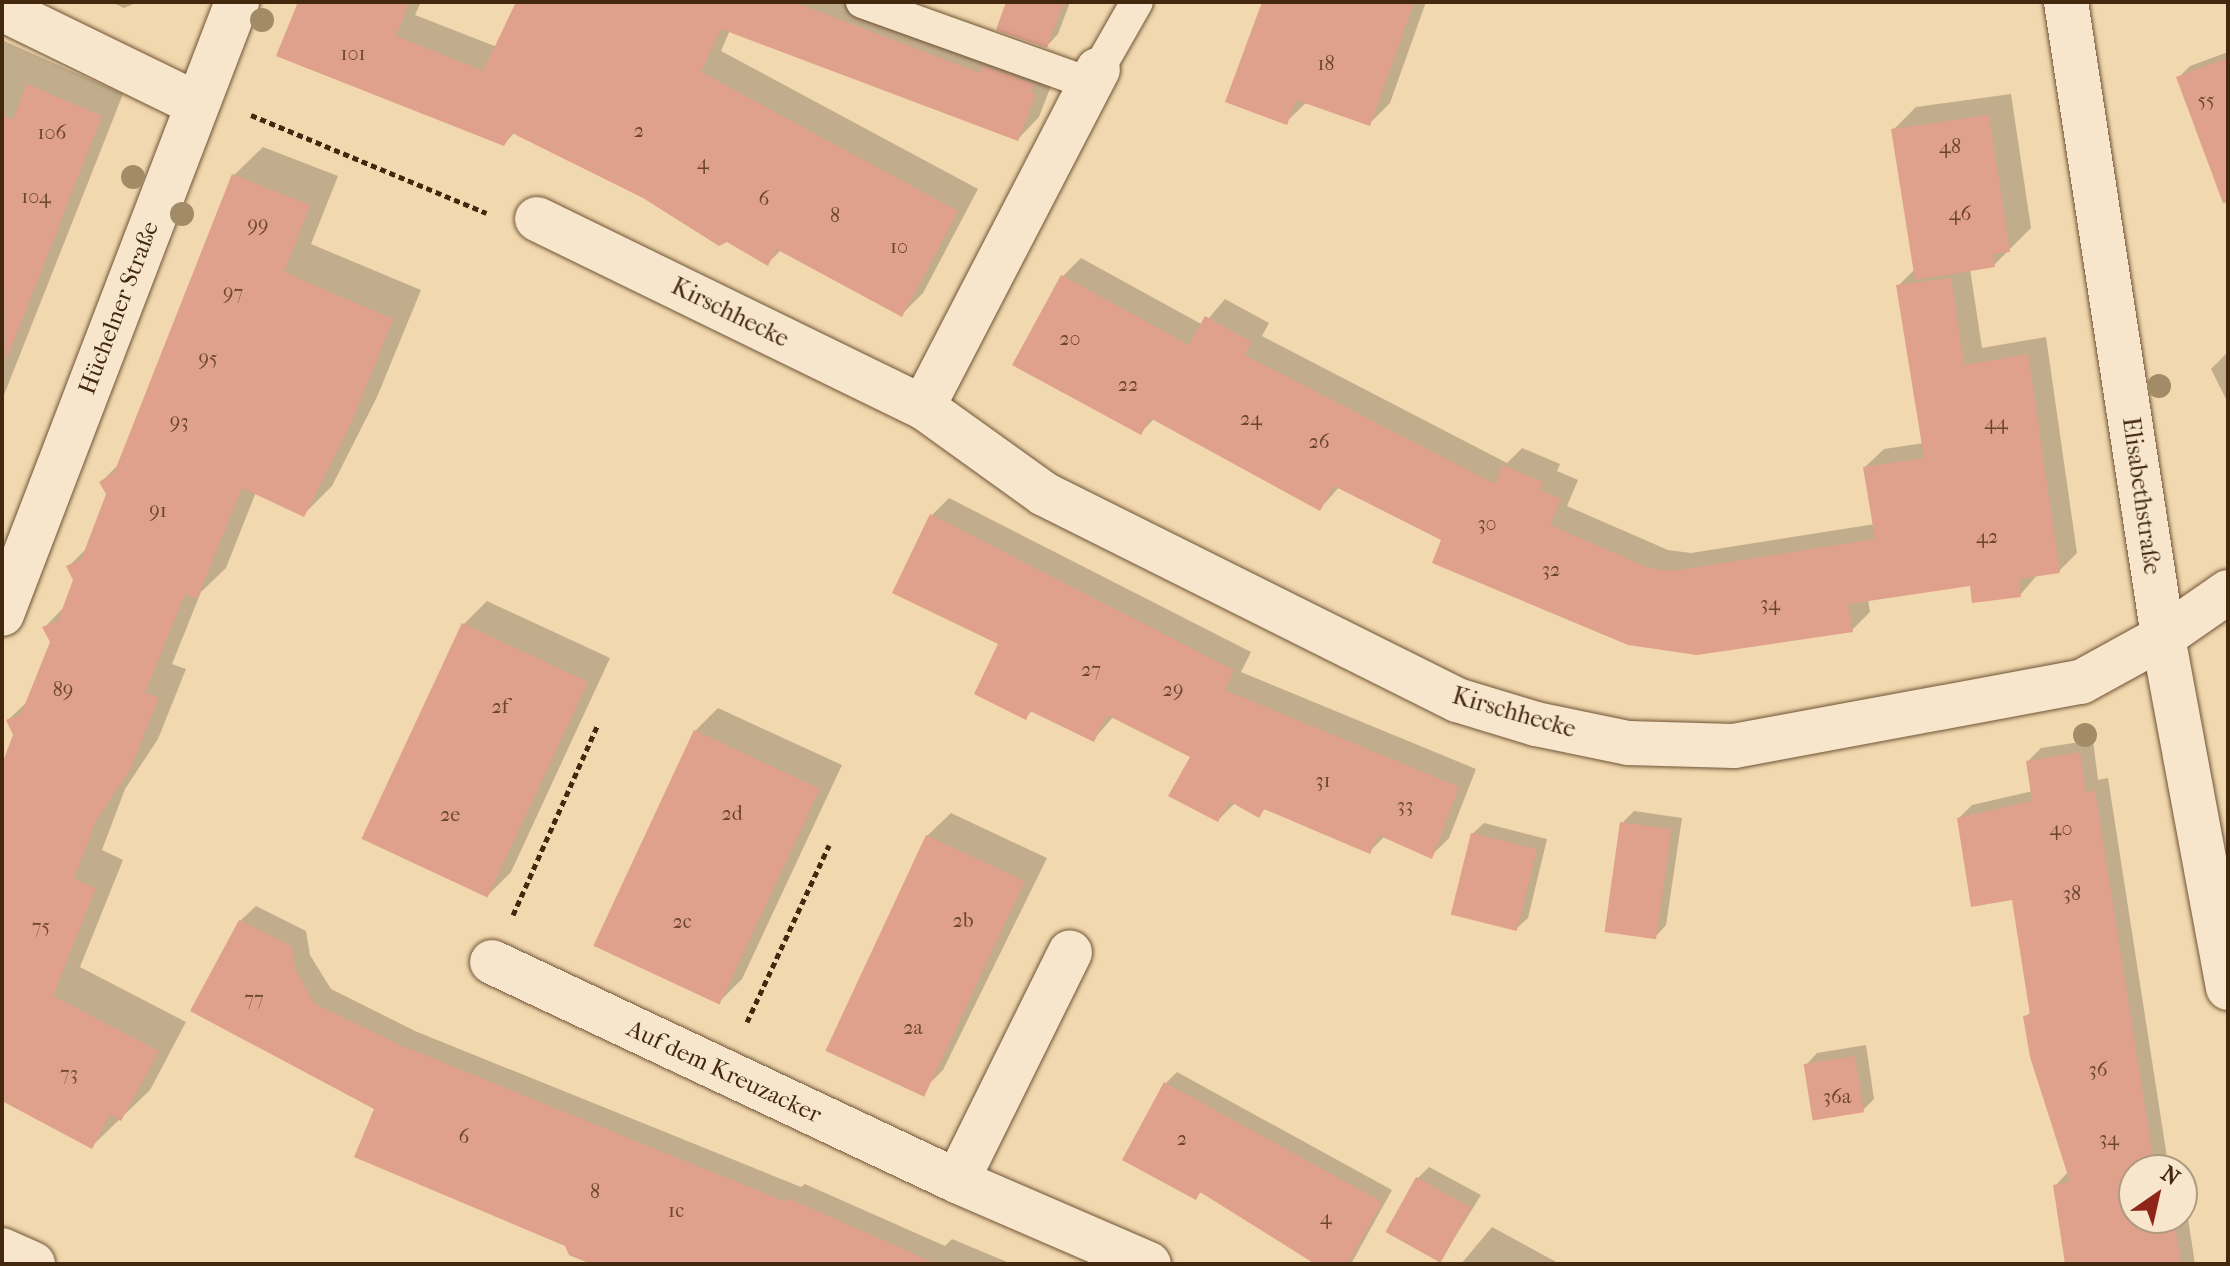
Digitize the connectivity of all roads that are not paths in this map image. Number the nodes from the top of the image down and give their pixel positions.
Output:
1 (237, 2) edge
2 (862, 2) edge
3 (1137, 2) edge
4 (2066, 2) edge
5 (2, 9) edge
6 (1094, 77) junction
7 (197, 104) junction
8 (537, 219) road end
9 (923, 407) junction
10 (2228, 592) edge
11 (2, 614) edge
12 (2163, 637) junction
13 (1070, 952) dead end
14 (492, 962) road end
15 (2228, 988) edge
16 (957, 1181) junction
17 (2, 1250) edge
18 (33, 1264) edge
19 (1149, 1264) edge

1 - 7 street, Hüchelner Straße
2 - 6 lane
3 - 6 lane
4 - 12 street, Elisabethstraße
5 - 7 street
6 - 9 street
7 - 11 street, Hüchelner Straße
8 - 9 street, Kirschhecke
9 - 12 street, Kirschhecke
10 - 12 street, Kirschhecke
12 - 15 street, Elisabethstraße
13 - 16 street
14 - 16 street, Auf dem Kreuzacker
16 - 19 street, Auf dem Kreuzacker
17 - 18 street

